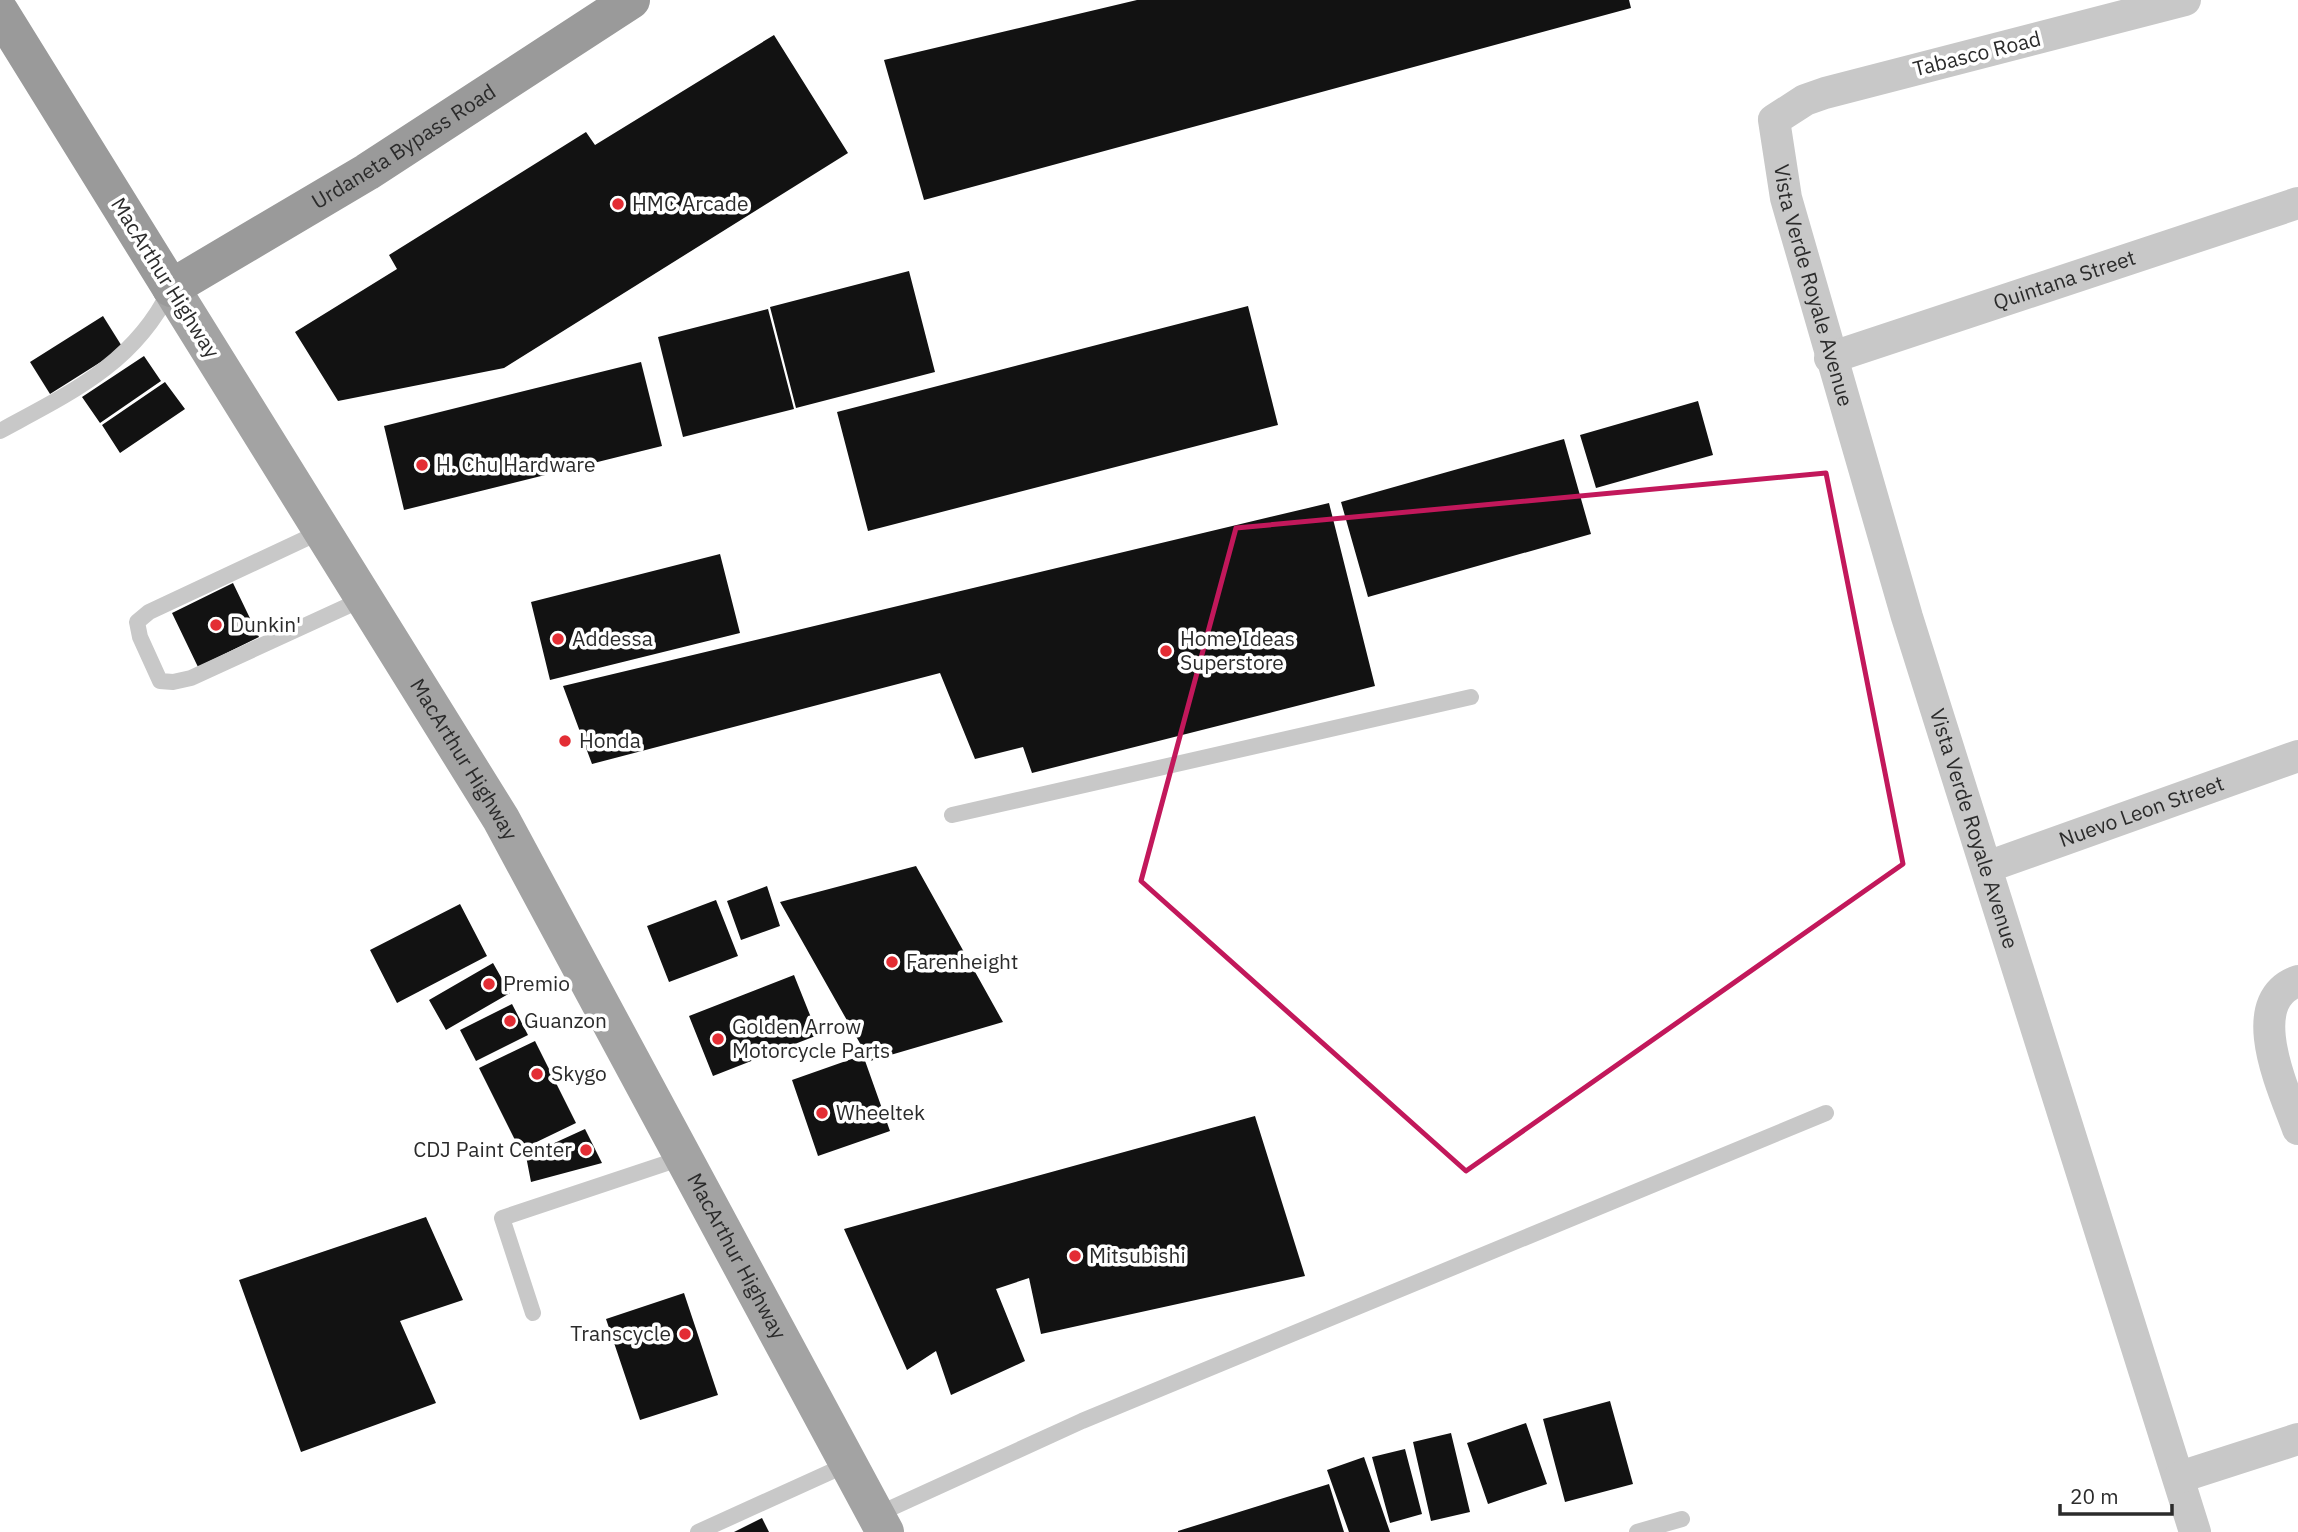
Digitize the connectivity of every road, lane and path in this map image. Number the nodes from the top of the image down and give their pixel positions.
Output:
1 (631, 0) edge
2 (2185, 0) edge
3 (0, 12) edge
4 (1774, 120) joint
5 (2298, 203) edge
6 (172, 288) junction
7 (1830, 358) junction
8 (0, 430) edge
9 (322, 531) junction
10 (364, 599) junction
11 (1471, 696) dead end
12 (2298, 756) edge
13 (952, 815) dead end
14 (1987, 867) junction
15 (2298, 981) edge
16 (1826, 1113) dead end
17 (2298, 1129) edge
18 (682, 1158) junction
19 (533, 1313) dead end
20 (2298, 1439) edge
21 (848, 1464) junction
22 (2180, 1477) junction
23 (1682, 1519) dead end
24 (881, 1524) edge
25 (698, 1532) edge
26 (1637, 1532) edge
27 (2196, 1532) edge

1 - 6 highway, Urdaneta Bypass Road
2 - 4 street, Tabasco Road
3 - 6 highway, MacArthur Highway
4 - 7 street, Vista Verde Royale Avenue
5 - 7 street, Quintana Street
6 - 8 lane
6 - 9 main road, MacArthur Highway
7 - 14 street, Vista Verde Royale Avenue
9 - 10 main road, MacArthur Highway
9 - 10 lane
10 - 18 main road, MacArthur Highway
11 - 13 lane
12 - 14 street, Nuevo Leon Street
14 - 22 street, Vista Verde Royale Avenue
15 - 17 street
16 - 24 lane
18 - 19 lane
18 - 21 main road, MacArthur Highway
20 - 22 street
21 - 24 main road, MacArthur Highway
21 - 25 lane
22 - 27 street, Vista Verde Royale Avenue
23 - 26 lane

